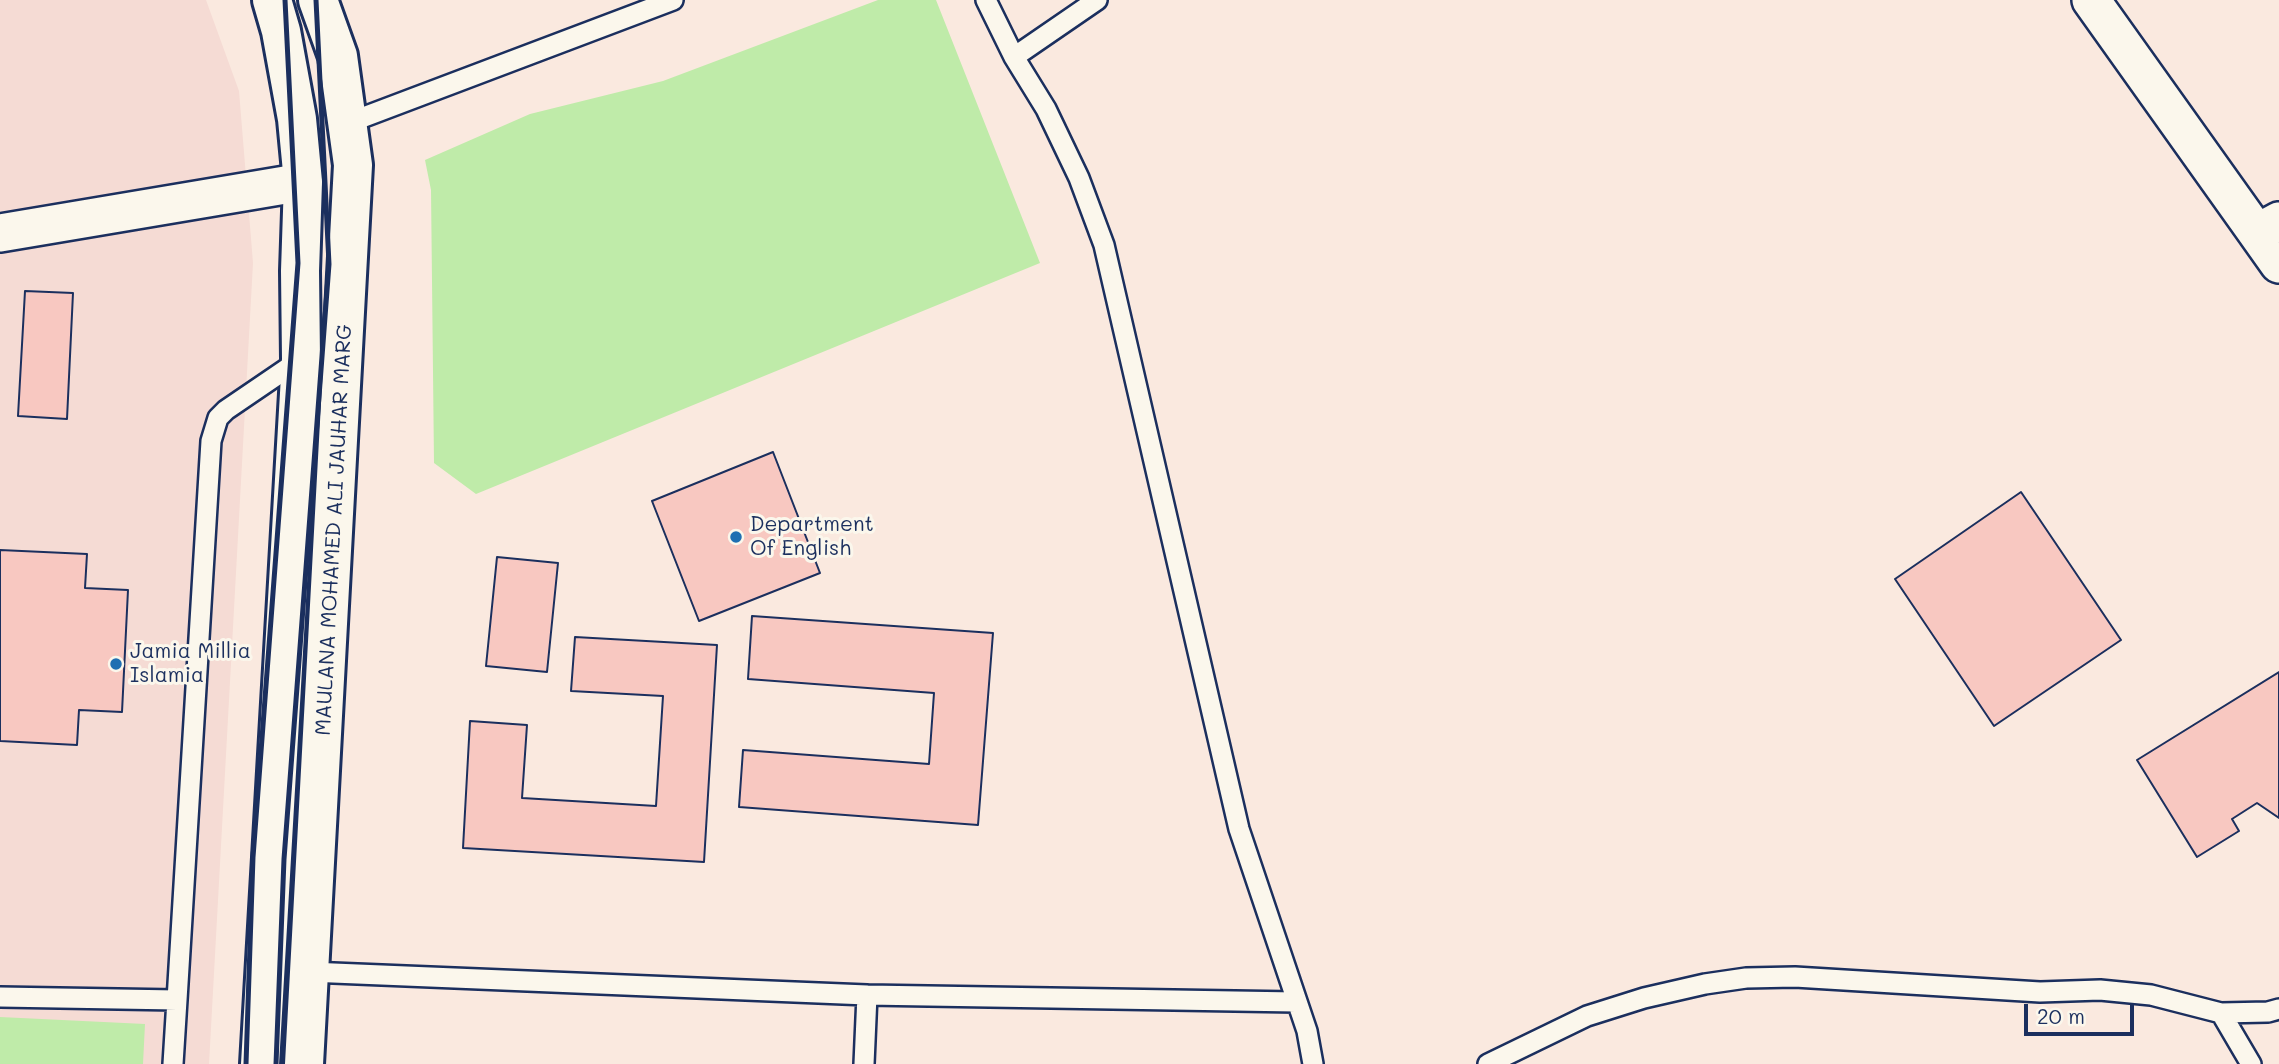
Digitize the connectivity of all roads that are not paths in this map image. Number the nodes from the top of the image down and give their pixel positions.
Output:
1 (272, 0) edge
2 (318, 0) edge
3 (673, 0) edge
4 (986, 0) edge
5 (1097, 0) edge
6 (2091, 0) edge
7 (1014, 57) junction
8 (348, 123) junction
9 (303, 182) junction
10 (2268, 227) edge
11 (0, 233) edge
12 (2279, 264) edge
13 (301, 359) junction
14 (309, 972) junction
15 (867, 995) junction
16 (0, 997) edge
17 (177, 1000) junction
18 (1296, 1002) junction
19 (2279, 1009) edge
20 (2221, 1013) junction
21 (173, 1064) edge
22 (260, 1064) edge
23 (304, 1064) edge
24 (864, 1064) edge
25 (1313, 1064) edge
26 (1488, 1064) edge
27 (2251, 1064) edge

1 - 9 main road, MAULANA MOHAMED ALI JAUHAR MARG
2 - 8 main road, MAULANA MOHAMED ALI JAUHAR MARG
3 - 8 lane
4 - 7 lane
5 - 7 lane
6 - 10 street
7 - 18 lane
8 - 14 main road, MAULANA MOHAMED ALI JAUHAR MARG
9 - 11 street
9 - 13 main road, MAULANA MOHAMED ALI JAUHAR MARG
10 - 12 street
13 - 17 lane
13 - 22 main road, MAULANA MOHAMED ALI JAUHAR MARG
14 - 15 lane
14 - 23 main road, MAULANA MOHAMED ALI JAUHAR MARG
15 - 18 lane
15 - 24 lane
16 - 17 lane
17 - 21 lane
18 - 25 lane
19 - 20 lane
20 - 26 lane
20 - 27 lane

